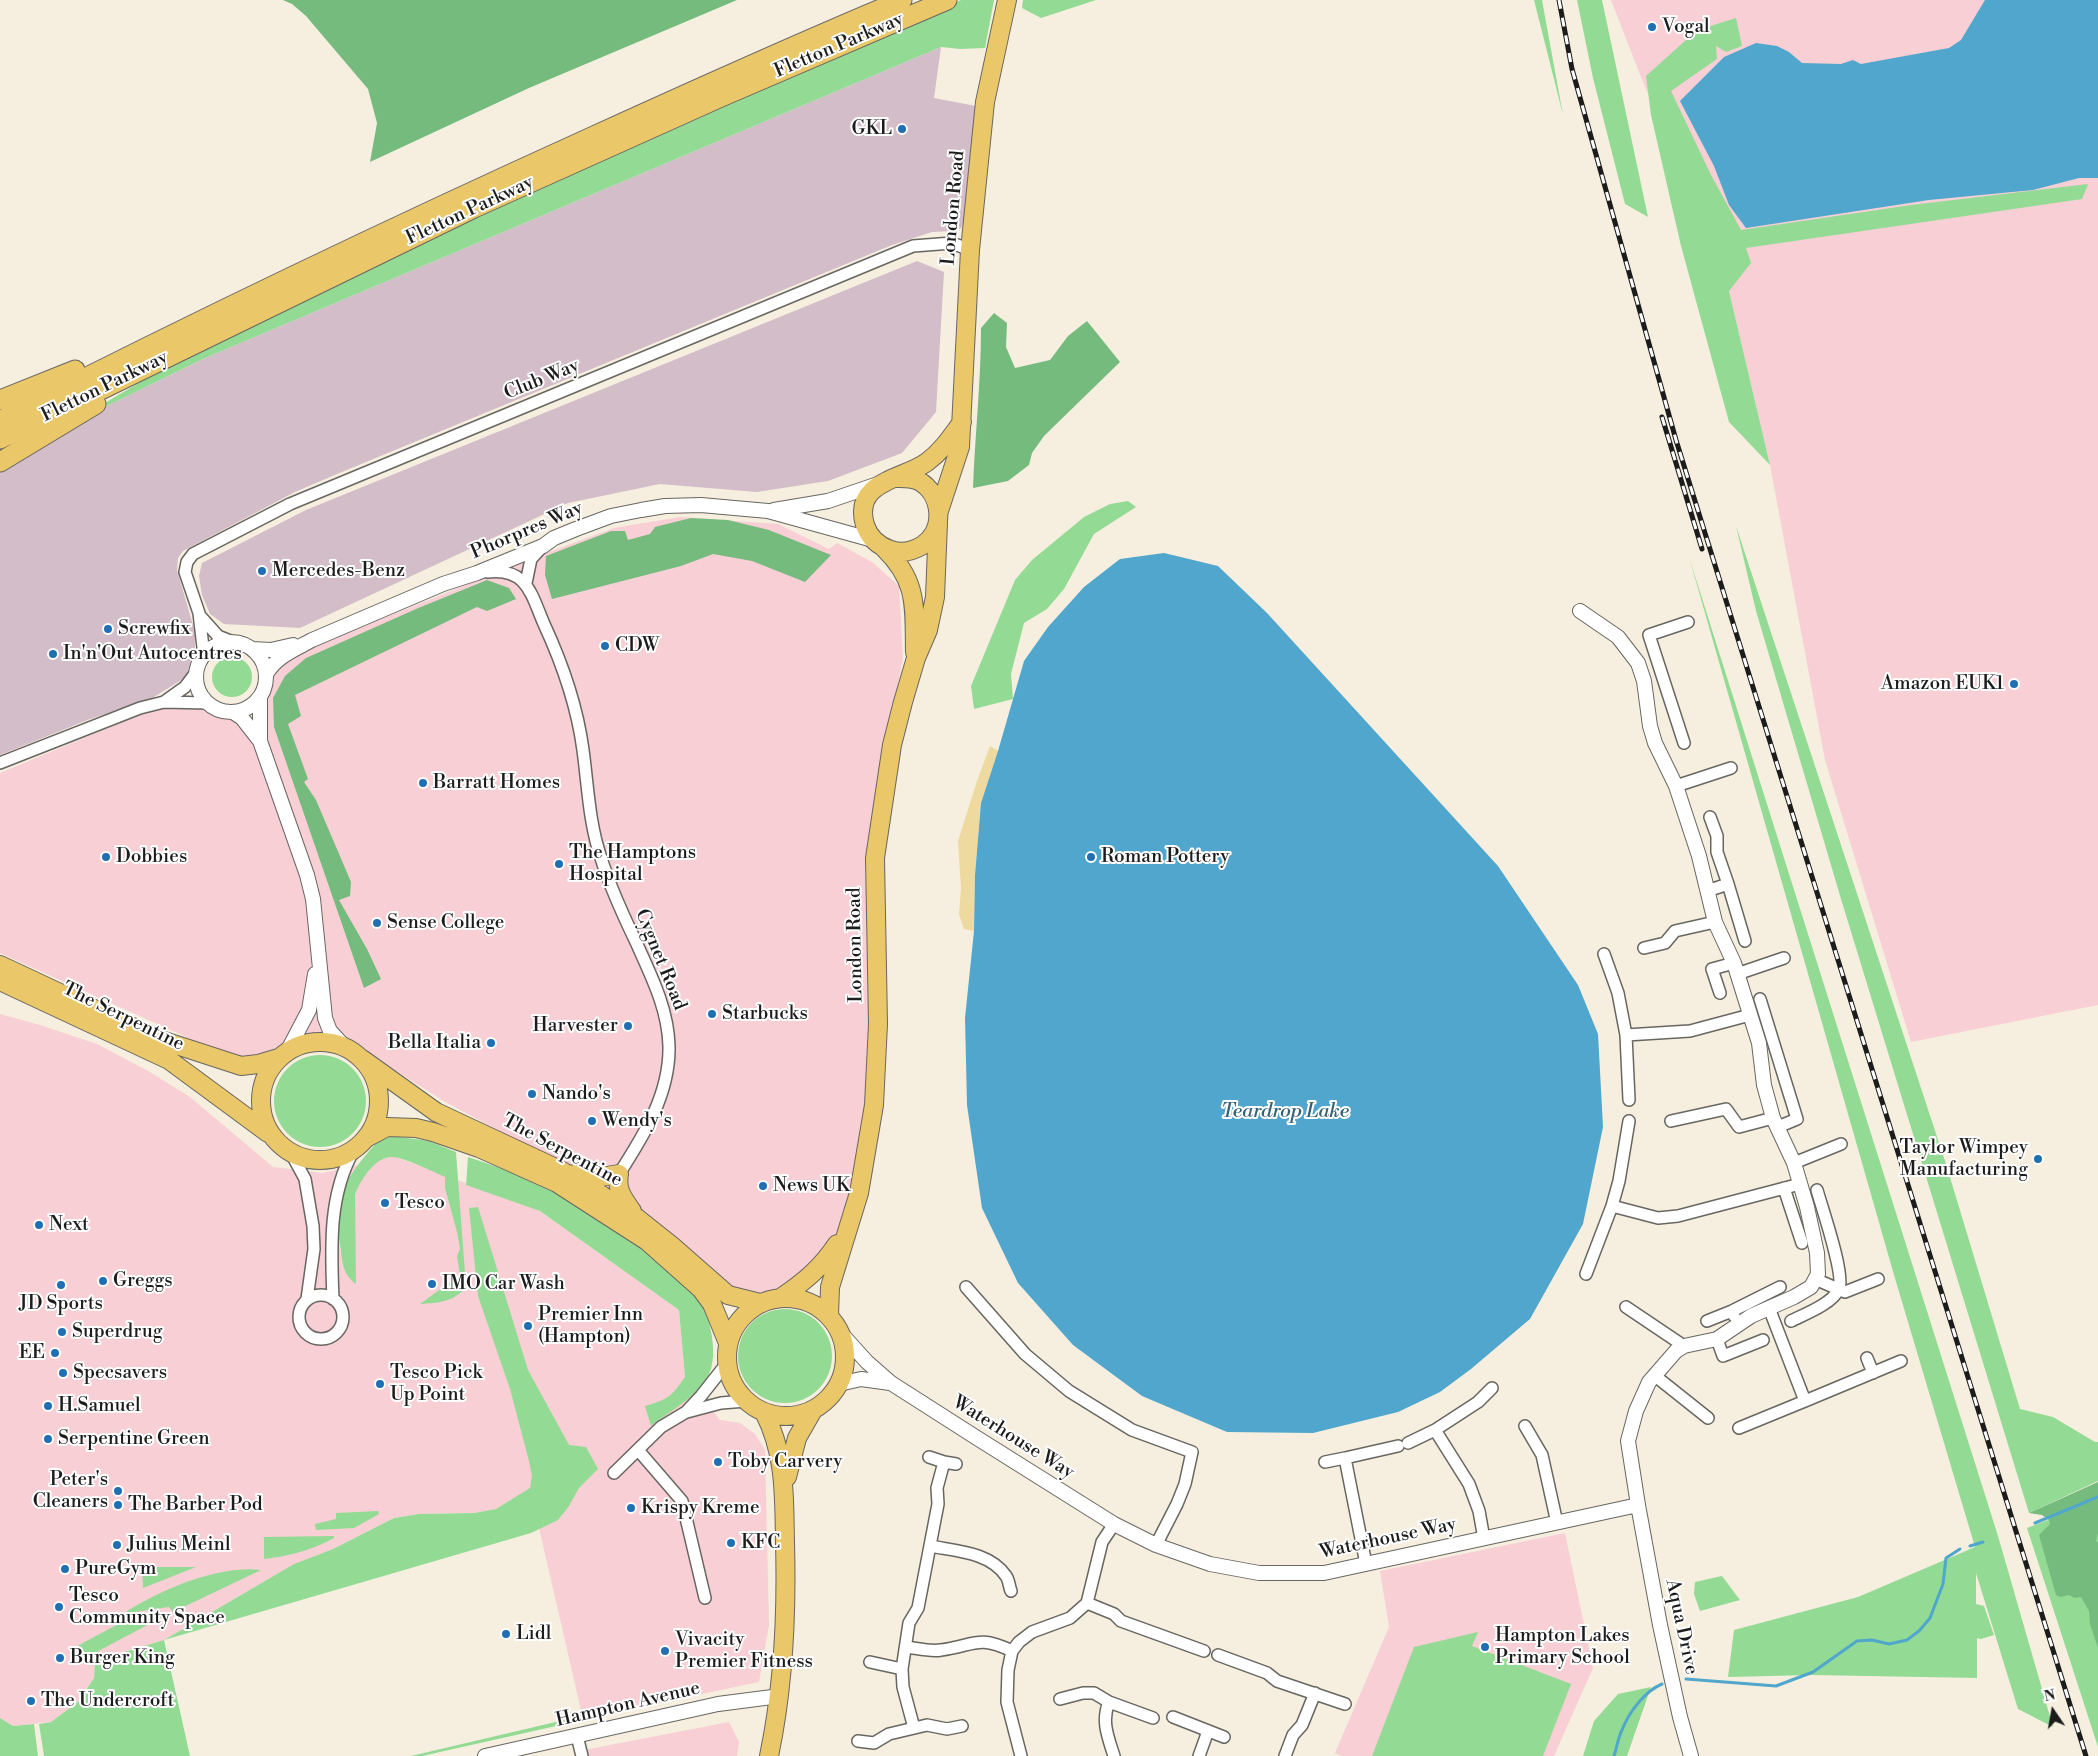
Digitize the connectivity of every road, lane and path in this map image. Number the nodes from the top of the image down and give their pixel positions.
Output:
1 (902, 0) edge
2 (947, 0) edge
3 (1007, 0) edge
4 (970, 250) junction
5 (211, 325) junction
6 (0, 400) edge
7 (0, 421) edge
8 (962, 422) junction
9 (0, 439) edge
10 (0, 462) edge
11 (888, 480) junction
12 (768, 511) junction
13 (938, 517) junction
14 (548, 542) junction
15 (879, 544) junction
16 (477, 573) junction
17 (526, 583) junction
18 (443, 584) junction
19 (1580, 611) dead end
20 (199, 613) junction
21 (1688, 622) dead end
22 (312, 640) junction
23 (233, 642) junction
24 (252, 649) junction
25 (204, 656) junction
26 (916, 658) junction
27 (197, 671) junction
28 (266, 674) junction
29 (1664, 677) junction
30 (1644, 681) junction
31 (260, 697) junction
32 (164, 702) junction
33 (208, 703) junction
34 (233, 712) junction
35 (260, 741) junction
36 (1684, 743) dead end
37 (0, 763) edge
38 (1731, 768) dead end
39 (1676, 786) junction
40 (1710, 817) dead end
41 (1728, 884) junction
42 (1707, 891) junction
43 (1715, 922) junction
44 (316, 938) junction
45 (1745, 941) dead end
46 (1644, 948) dead end
47 (1604, 954) dead end
48 (1784, 958) dead end
49 (0, 965) edge
50 (1736, 969) junction
51 (0, 981) edge
52 (1720, 993) dead end
53 (0, 994) edge
54 (1760, 999) dead end
55 (43, 1002) junction
56 (1750, 1015) junction
57 (1626, 1035) junction
58 (344, 1046) junction
59 (283, 1054) junction
60 (362, 1059) junction
61 (1782, 1066) junction
62 (1762, 1069) junction
63 (1629, 1100) dead end
64 (1671, 1120) dead end
65 (1629, 1121) dead end
66 (1776, 1123) junction
67 (271, 1136) junction
68 (368, 1137) junction
69 (1841, 1144) dead end
70 (354, 1150) junction
71 (291, 1153) junction
72 (1794, 1163) junction
73 (562, 1171) junction
74 (619, 1174) junction
75 (1800, 1184) junction
76 (1784, 1188) junction
77 (1818, 1190) dead end
78 (1612, 1206) junction
79 (637, 1218) junction
80 (846, 1231) junction
81 (1802, 1243) dead end
82 (1586, 1274) dead end
83 (1815, 1278) junction
84 (1878, 1279) dead end
85 (1780, 1287) dead end
86 (1839, 1288) junction
87 (967, 1293) dead end
88 (782, 1298) junction
89 (307, 1299) junction
90 (334, 1299) junction
91 (760, 1303) junction
92 (1626, 1307) dead end
93 (1769, 1308) junction
94 (1732, 1310) junction
95 (829, 1316) junction
96 (1707, 1321) dead end
97 (1791, 1321) dead end
98 (1737, 1324) junction
99 (840, 1331) junction
100 (1717, 1339) junction
101 (1763, 1340) dead end
102 (728, 1344) junction
103 (1684, 1346) junction
104 (1723, 1356) junction
105 (1867, 1358) dead end
106 (1712, 1360) dead end
107 (1901, 1361) dead end
108 (727, 1363) junction
109 (1873, 1373) junction
110 (1654, 1375) junction
111 (891, 1383) junction
112 (839, 1384) junction
113 (1492, 1388) dead end
114 (1806, 1400) junction
115 (746, 1401) junction
116 (813, 1410) junction
117 (686, 1412) junction
118 (764, 1412) junction
119 (1708, 1418) dead end
120 (1525, 1426) dead end
121 (1739, 1428) dead end
122 (1435, 1430) junction
123 (638, 1450) junction
124 (929, 1457) dead end
125 (1345, 1458) junction
126 (944, 1462) junction
127 (1325, 1462) dead end
128 (956, 1464) dead end
129 (614, 1473) dead end
130 (784, 1497) junction
131 (1638, 1505) junction
132 (1557, 1523) junction
133 (1114, 1524) junction
134 (1484, 1538) junction
135 (1156, 1545) junction
136 (930, 1546) junction
137 (1366, 1564) junction
138 (1011, 1591) dead end
139 (705, 1598) dead end
140 (1087, 1603) junction
141 (906, 1647) junction
142 (1012, 1651) junction
143 (1204, 1652) dead end
144 (1218, 1655) dead end
145 (870, 1662) dead end
146 (902, 1669) junction
147 (1315, 1693) junction
148 (780, 1696) junction
149 (1060, 1699) dead end
150 (1109, 1702) junction
151 (1345, 1704) dead end
152 (1173, 1717) dead end
153 (1153, 1718) dead end
154 (962, 1726) dead end
155 (914, 1728) junction
156 (1208, 1731) junction
157 (577, 1736) junction
158 (1224, 1737) dead end
159 (858, 1741) dead end
160 (485, 1756) edge
161 (582, 1756) edge
162 (769, 1756) edge
163 (1020, 1756) edge
164 (1114, 1756) edge
165 (1199, 1756) edge
166 (1285, 1756) edge
167 (1691, 1756) edge

1 - 5 highway, Fletton Parkway
2 - 5 highway, Fletton Parkway
3 - 4 main road, London Road
4 - 8 main road, London Road
4 - 20 street, Club Way
5 - 6 highway
5 - 7 highway, Fletton Parkway
5 - 9 highway, Fletton Parkway
5 - 10 highway
8 - 11 main road
8 - 13 main road, London Road
11 - 12 street, Phorpres Way
11 - 13 main road
11 - 15 main road
12 - 14 street, Phorpres Way
12 - 15 street, Phorpres Way
13 - 15 main road
13 - 26 main road, London Road
14 - 16 street, Phorpres Way
14 - 17 street
14 - 18 street
15 - 26 main road, London Road
16 - 17 street
16 - 18 street, Phorpres Way
17 - 74 street, Cygnet Road
18 - 22 street, Phorpres Way
19 - 30 street
20 - 23 street, Club Way
20 - 25 street, Club Way
21 - 29 street
22 - 24 street, Phorpres Way
22 - 28 street, Phorpres Way
23 - 24 street
23 - 25 street
24 - 28 street
25 - 27 street
26 - 80 main road, London Road
27 - 32 street
27 - 33 street
28 - 31 street
29 - 30 street
29 - 36 street
30 - 39 street
31 - 34 street
31 - 35 street
32 - 33 street
32 - 37 street
33 - 34 street
34 - 35 street
35 - 44 street
38 - 39 street
39 - 42 street
40 - 41 street
41 - 42 street
41 - 45 street
42 - 43 street
43 - 46 street
43 - 50 street
44 - 58 street
44 - 59 street
47 - 57 street
48 - 50 street
49 - 59 main road, The Serpentine
50 - 52 street
50 - 56 street
51 - 55 main road, The Serpentine
53 - 55 main road
54 - 61 street
55 - 67 main road, The Serpentine
56 - 57 street
56 - 62 street
57 - 63 street
58 - 59 main road
58 - 60 main road
59 - 67 main road
60 - 68 main road
60 - 73 main road, The Serpentine
61 - 62 street
61 - 66 street
62 - 66 street
64 - 66 street
65 - 78 street
66 - 72 street
67 - 71 main road
68 - 70 main road
68 - 102 main road, The Serpentine
69 - 72 street
70 - 71 main road
70 - 90 street
71 - 89 street
72 - 75 street
73 - 74 main road
73 - 79 main road, The Serpentine
74 - 79 main road
75 - 76 street
75 - 83 street
76 - 78 street
76 - 81 street
77 - 86 street
78 - 82 street
79 - 91 main road, The Serpentine
80 - 88 main road, London Road
80 - 95 main road, London Road
83 - 86 street
83 - 93 street
84 - 86 street
85 - 94 street
86 - 97 street
87 - 135 street
88 - 91 main road
88 - 95 main road
89 - 90 street
89 - 90 street
91 - 102 main road
92 - 103 street
93 - 98 street
93 - 114 street
94 - 96 street
94 - 98 street
95 - 99 main road
98 - 100 street
99 - 111 street, Waterhouse Way
99 - 112 main road
100 - 103 street
100 - 104 street
101 - 104 street
102 - 108 main road
103 - 110 street, Aqua Drive
104 - 106 street
105 - 109 street
107 - 109 street
108 - 115 main road
108 - 117 street
109 - 114 street
110 - 119 street
110 - 131 street, Aqua Drive
111 - 112 street, Waterhouse Way
111 - 133 street, Waterhouse Way
112 - 116 main road
113 - 122 street
114 - 121 street
115 - 117 street
115 - 118 main road
116 - 118 main road
116 - 130 main road
117 - 123 street
118 - 130 main road
120 - 132 street
122 - 125 street
122 - 134 street
123 - 129 street
123 - 139 street
124 - 126 street
125 - 127 street
125 - 137 street
126 - 128 street
126 - 136 street
130 - 148 main road
131 - 132 street, Waterhouse Way
131 - 167 street, Aqua Drive
132 - 134 street, Waterhouse Way
133 - 135 street, Waterhouse Way
133 - 140 street
134 - 137 street, Waterhouse Way
135 - 137 street, Waterhouse Way
136 - 138 street
136 - 141 street
140 - 142 street
140 - 143 street
141 - 142 street
141 - 146 street
142 - 163 street
144 - 147 street
145 - 146 street
146 - 155 street
147 - 151 street
147 - 166 street
148 - 157 street, Hampton Avenue
148 - 162 main road
149 - 150 street
150 - 153 street
150 - 164 street
152 - 156 street
154 - 155 street
155 - 159 street
156 - 158 street
156 - 165 street
157 - 160 street, Hampton Avenue
157 - 161 street

